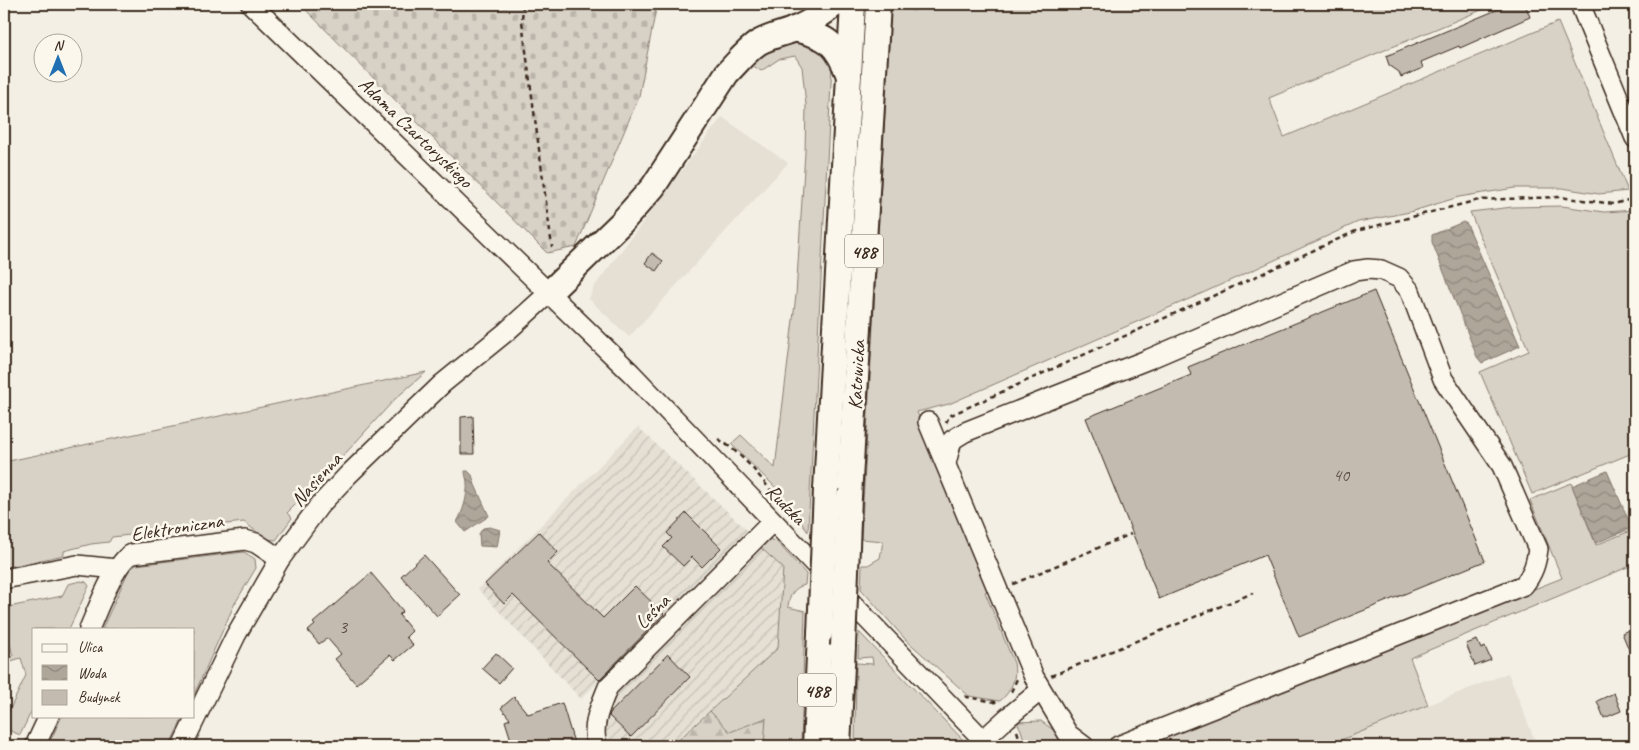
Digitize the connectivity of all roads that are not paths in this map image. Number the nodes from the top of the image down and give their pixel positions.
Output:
1 (251, 4) edge
2 (834, 4) edge
3 (854, 4) edge
4 (878, 4) edge
5 (1580, 4) edge
6 (794, 29) junction
7 (850, 77) junction
8 (1635, 138) edge
9 (549, 293) junction
10 (928, 422) dead end
11 (946, 463) junction
12 (772, 522) junction
13 (280, 559) junction
14 (117, 569) junction
15 (4, 579) edge
16 (89, 628) edge
17 (1038, 684) junction
18 (840, 704) junction
19 (47, 718) edge
20 (986, 743) edge
21 (35, 746) edge
22 (182, 746) edge
23 (598, 746) edge
24 (815, 746) edge
25 (838, 746) edge
26 (843, 746) edge
27 (1084, 746) edge
28 (1118, 746) edge

1 - 9 street, Adama Czartoryskiego
2 - 6 main road
3 - 7 main road, Katowicka / 488
4 - 18 main road, Katowicka / 488, bridge
5 - 8 street
6 - 7 main road
6 - 9 main road
7 - 24 main road, Katowicka / 488, bridge
9 - 12 street, Rudzka
9 - 13 street, Nasienna
10 - 11 street
11 - 17 street
11 - 28 street
12 - 20 street, Rudzka
12 - 23 street, Leśna
13 - 14 street, Elektroniczna
13 - 22 street, Nasienna
14 - 15 street
14 - 16 street, Elektroniczna
17 - 20 street
17 - 27 street
18 - 25 main road, Katowicka / 488
18 - 26 main road
19 - 21 street

